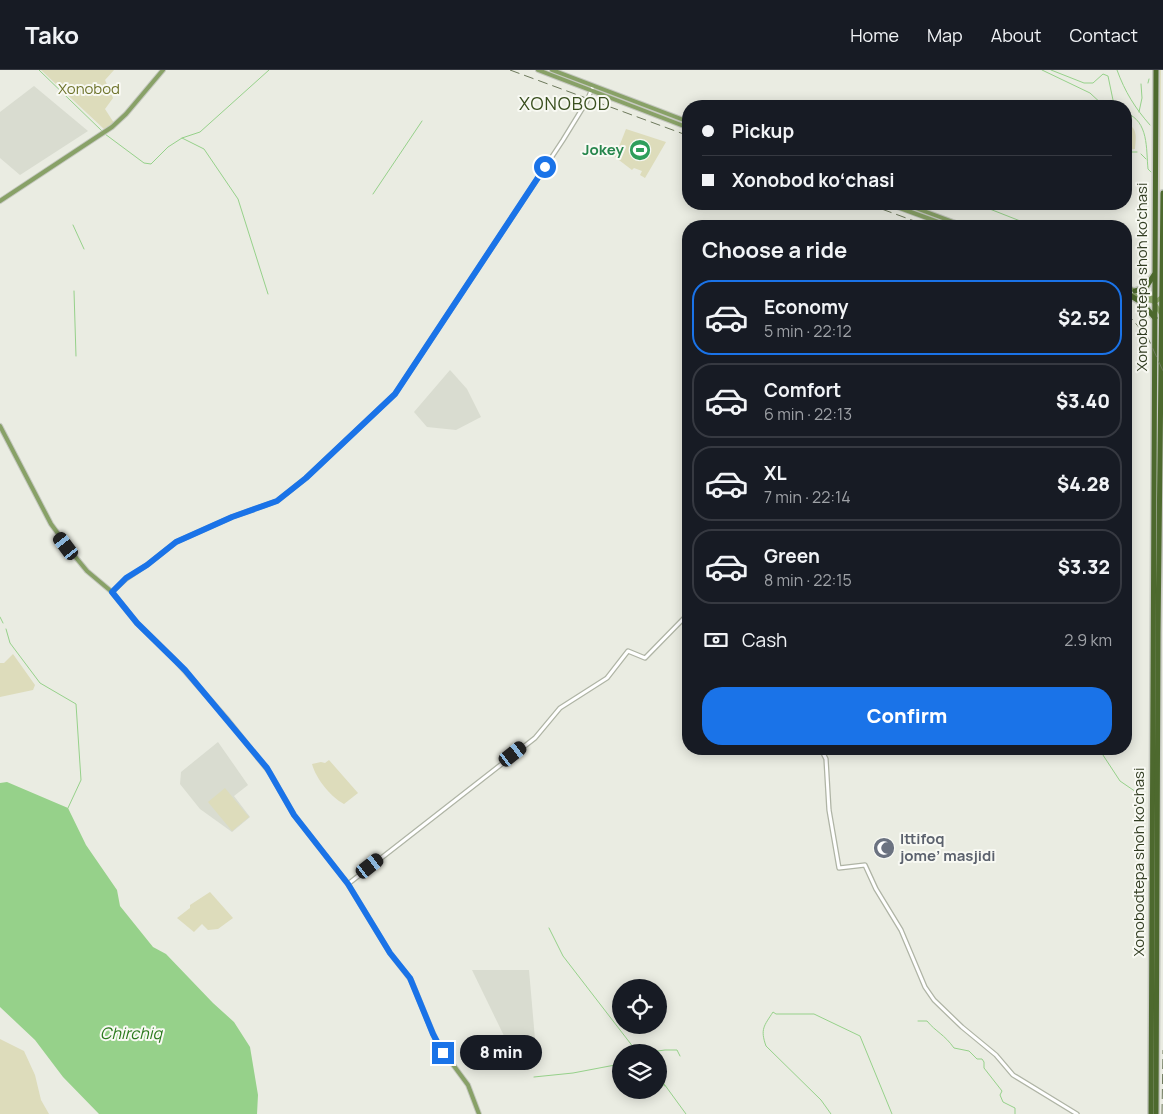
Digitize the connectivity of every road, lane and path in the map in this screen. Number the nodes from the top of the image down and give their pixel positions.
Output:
1 (163, 70) edge
2 (538, 70) edge
3 (552, 70) edge
4 (1156, 70) edge
5 (593, 86) junction
6 (591, 91) junction
7 (682, 119) edge
8 (682, 125) edge
9 (1163, 193) edge
10 (0, 201) edge
11 (905, 210) edge
12 (921, 210) edge
13 (1155, 214) junction
14 (1163, 215) edge
15 (933, 220) edge
16 (948, 220) edge
17 (1155, 272) junction
18 (1132, 290) edge
19 (1135, 291) junction
20 (1132, 295) edge
21 (1132, 297) edge
22 (1162, 297) edge
23 (1155, 302) junction
24 (1162, 316) edge
25 (1155, 317) junction
26 (0, 426) edge
27 (1161, 510) edge
28 (112, 592) junction
29 (682, 621) edge
30 (824, 755) edge
31 (1155, 763) junction
32 (348, 884) junction
33 (1154, 1042) junction
34 (479, 1114) edge
35 (1077, 1114) edge
36 (1150, 1114) edge
37 (1156, 1114) edge

1 - 10 main road
2 - 6 main road
3 - 5 main road
4 - 13 highway, Xonobodtepa shoh ko'chasi
5 - 6 street
5 - 7 main road
6 - 8 main road
6 - 28 street
9 - 14 highway, Xonobodtepa shoh ko'chasi
11 - 15 main road
12 - 16 main road
13 - 14 highway
13 - 17 highway, Xonobodtepa shoh ko'chasi
14 - 22 highway, Xonobodtepa shoh ko'chasi
17 - 19 highway
17 - 23 highway, Xonobodtepa shoh ko'chasi
18 - 19 main road
19 - 23 main road
20 - 23 main road
21 - 25 highway
22 - 23 main road
22 - 24 highway, Xonobodtepa shoh ko'chasi
23 - 24 main road
23 - 25 highway, Xonobodtepa shoh ko'chasi
24 - 25 main road
24 - 27 highway, Xonobodtepa shoh ko'chasi
25 - 31 highway, Xonobodtepa shoh ko'chasi
26 - 28 main road
27 - 31 highway, Xonobodtepa shoh ko'chasi
28 - 32 main road
29 - 32 street
30 - 35 street
31 - 33 highway, Xonobodtepa shoh ko'chasi
32 - 34 main road
33 - 36 highway, Xonobodtepa shoh ko'chasi
33 - 37 highway, Xonobodtepa shoh ko'chasi

